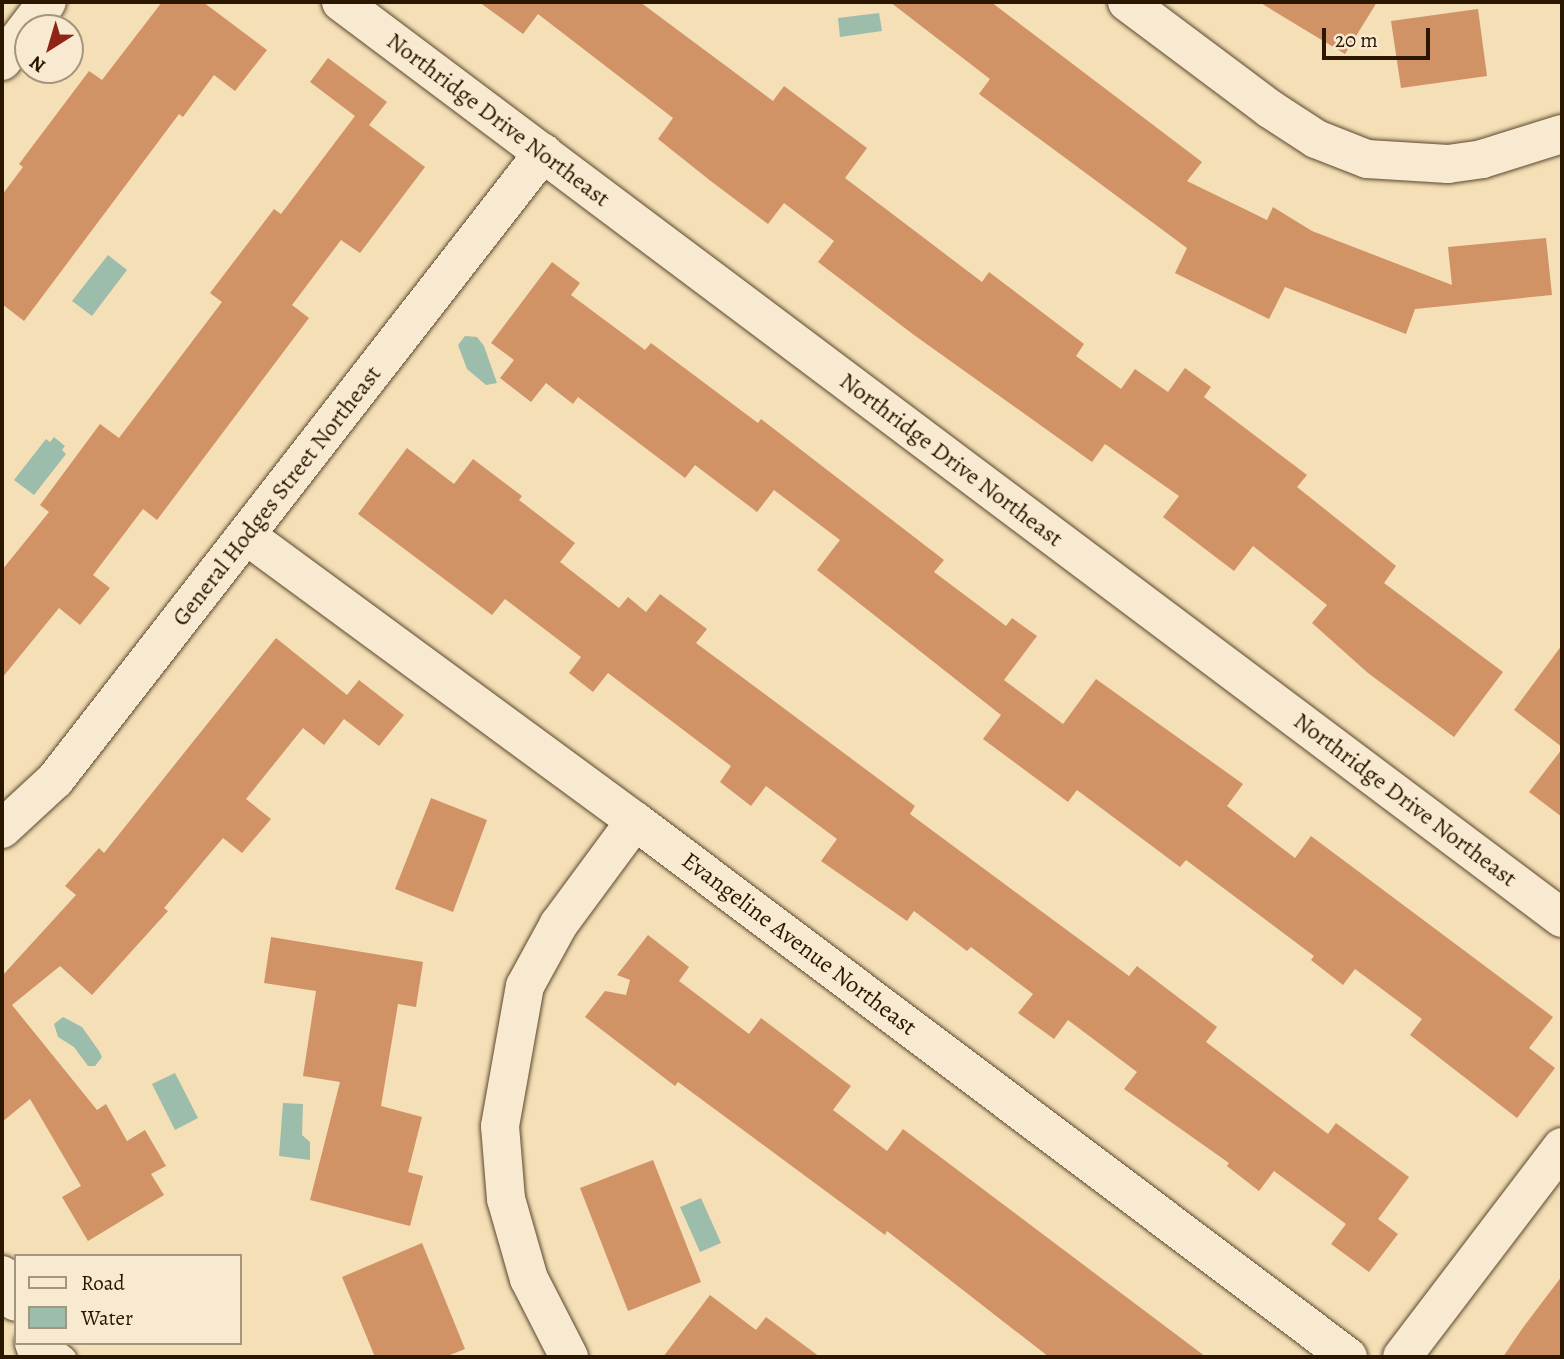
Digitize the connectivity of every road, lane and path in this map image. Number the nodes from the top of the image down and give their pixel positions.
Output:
1 (47, 2) edge
2 (341, 2) edge
3 (1127, 2) edge
4 (2, 61) edge
5 (1562, 134) edge
6 (543, 153) junction
7 (247, 536) junction
8 (635, 821) junction
9 (2, 829) edge
10 (1562, 918) edge
11 (1562, 1147) edge
12 (2, 1275) edge
13 (14, 1298) edge
14 (50, 1345) edge
15 (65, 1357) edge
16 (569, 1357) edge
17 (1348, 1357) edge
18 (1402, 1357) edge

1 - 4 street
2 - 6 street, Northridge Drive Northeast
3 - 5 street
6 - 7 street, General Hodges Street Northeast
6 - 10 street, Northridge Drive Northeast
7 - 8 street, Evangeline Avenue Northeast
7 - 9 street, General Hodges Street Northeast
8 - 16 street
8 - 17 street, Evangeline Avenue Northeast
11 - 18 street
12 - 13 street
14 - 15 lane

